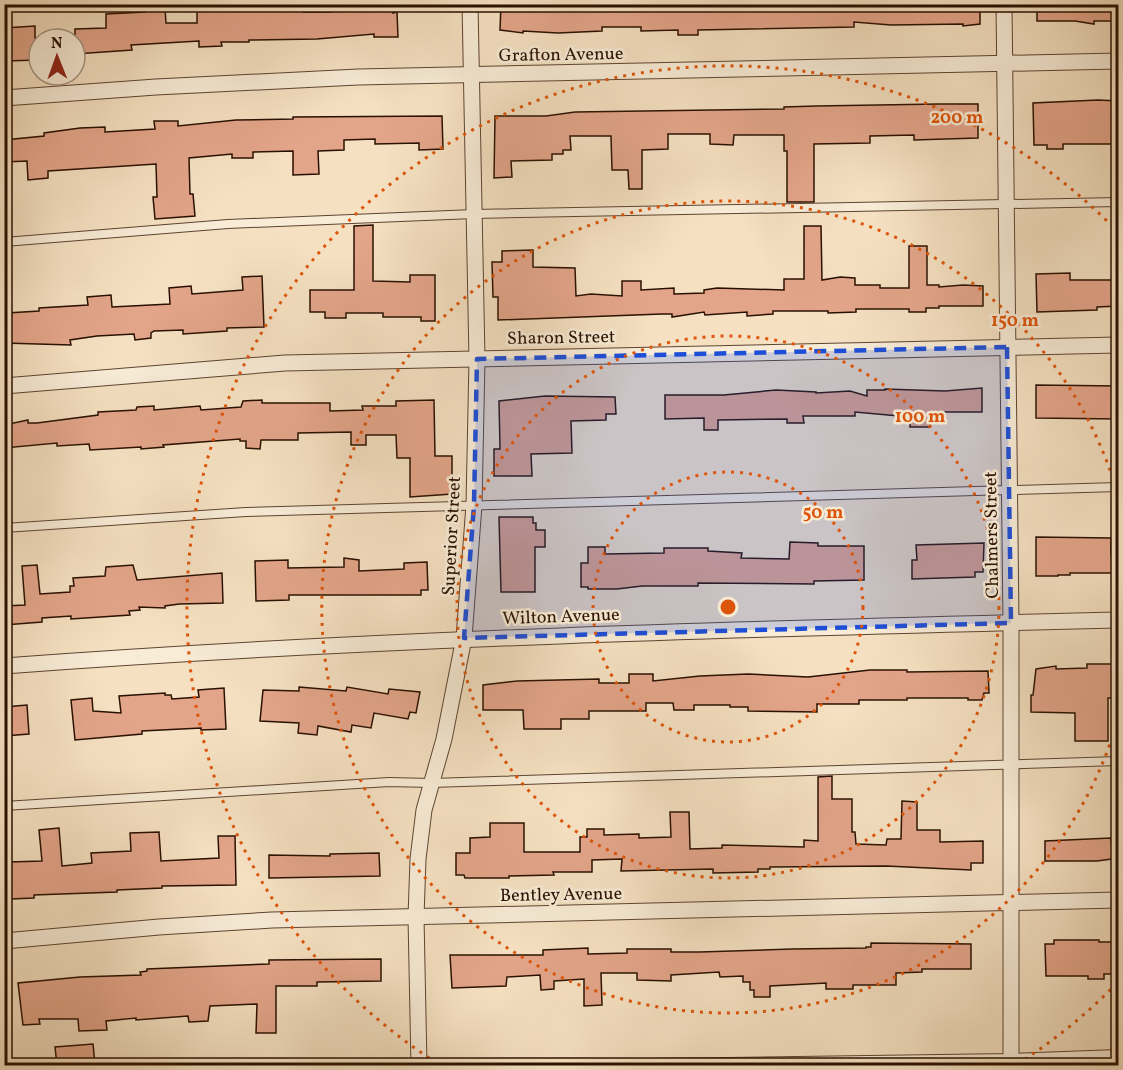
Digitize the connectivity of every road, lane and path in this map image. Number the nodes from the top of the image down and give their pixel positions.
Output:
1 (470, 4) edge
2 (1004, 4) edge
3 (1119, 61) edge
4 (1004, 63) junction
5 (472, 76) junction
6 (4, 98) edge
7 (1119, 202) edge
8 (1007, 204) junction
9 (474, 214) junction
10 (4, 242) edge
11 (1119, 345) edge
12 (1007, 347) junction
13 (477, 359) junction
14 (4, 386) edge
15 (1119, 488) edge
16 (1010, 491) junction
17 (474, 505) junction
18 (4, 528) edge
19 (1119, 620) edge
20 (1011, 622) junction
21 (464, 638) junction
22 (4, 666) edge
23 (1119, 761) edge
24 (1011, 764) junction
25 (431, 783) junction
26 (4, 806) edge
27 (1119, 900) edge
28 (1012, 902) junction
29 (416, 917) junction
30 (4, 941) edge
31 (1119, 1054) edge
32 (1011, 1062) edge
33 (419, 1065) edge
34 (443, 1065) edge

1 - 5 street, Superior Street
2 - 4 street, Chalmers Street
3 - 4 street, Grafton Avenue
4 - 5 street, Grafton Avenue
4 - 8 street, Chalmers Street
5 - 6 street, Grafton Avenue
5 - 9 street, Superior Street
7 - 8 lane
8 - 9 lane
8 - 12 street, Chalmers Street
9 - 10 lane
9 - 13 street, Superior Street
11 - 12 street, Sharon Street
12 - 13 street, Sharon Street
12 - 16 street, Chalmers Street
13 - 14 street, Sharon Street
13 - 17 street, Superior Street
15 - 16 lane
16 - 17 lane
16 - 20 street, Chalmers Street
17 - 18 lane
17 - 21 street, Superior Street
19 - 20 street, Wilton Avenue
20 - 21 street, Wilton Avenue
20 - 24 street, Chalmers Street
21 - 22 street, Wilton Avenue
21 - 25 street, Superior Street
23 - 24 lane
24 - 25 lane
24 - 28 street, Chalmers Street
25 - 26 lane
25 - 29 street, Superior Street
27 - 28 street, Bentley Avenue
28 - 29 street, Bentley Avenue
28 - 32 street, Chalmers Street
29 - 30 street, Bentley Avenue
29 - 33 street, Superior Street
31 - 32 lane
32 - 34 lane

